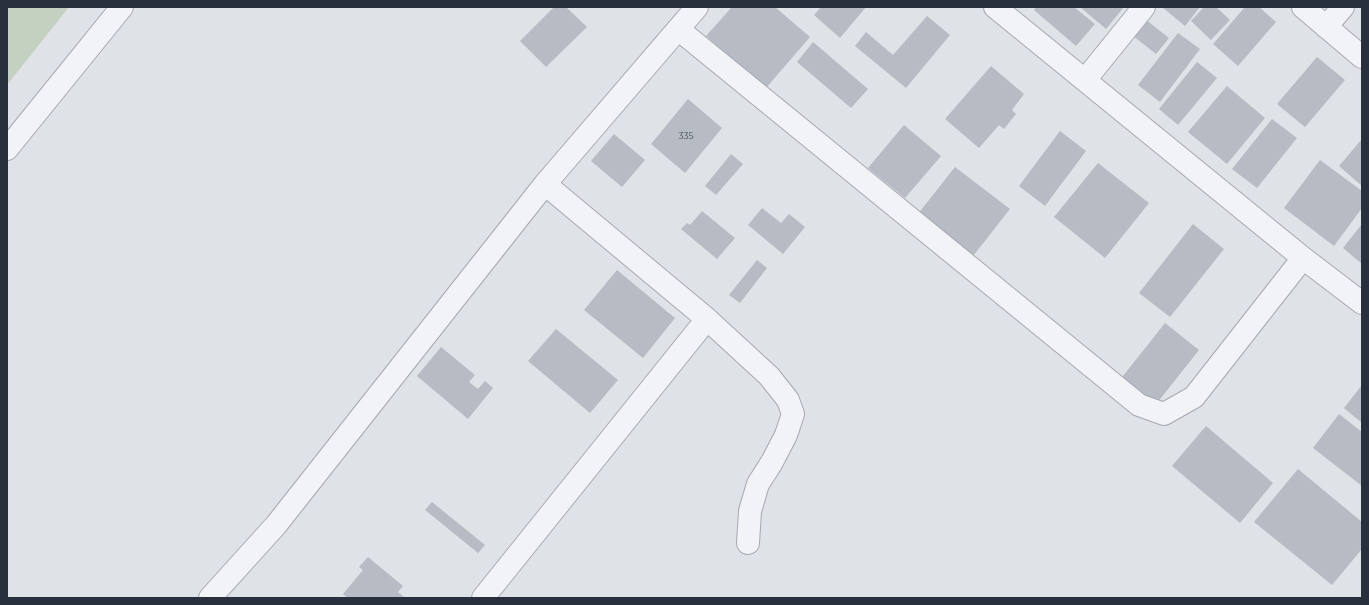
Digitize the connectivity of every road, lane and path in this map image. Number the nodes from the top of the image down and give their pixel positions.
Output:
1 (122, 7) edge
2 (697, 7) edge
3 (995, 7) edge
4 (1144, 7) edge
5 (1303, 7) edge
6 (1343, 7) edge
7 (1326, 27) junction
8 (678, 29) junction
9 (1362, 57) edge
10 (1084, 80) junction
11 (7, 148) edge
12 (545, 184) junction
13 (1304, 258) junction
14 (1362, 303) edge
15 (707, 319) junction
16 (748, 543) dead end
17 (210, 598) edge
18 (483, 598) edge

1 - 11 street
2 - 8 street
3 - 10 street
4 - 10 street
5 - 7 street
6 - 7 street
7 - 9 street
8 - 12 street
8 - 13 street
10 - 13 street
12 - 15 street
12 - 17 street
13 - 14 street
15 - 16 street
15 - 18 street

